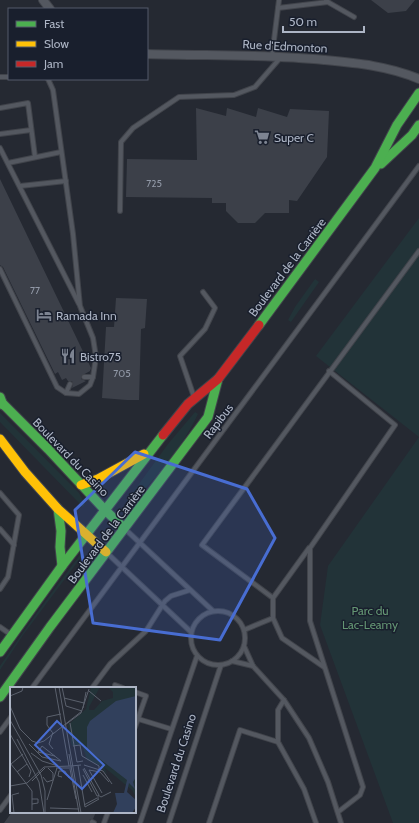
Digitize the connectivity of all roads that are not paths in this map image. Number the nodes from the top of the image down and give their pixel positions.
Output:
1 (42, 0) edge
2 (279, 0) edge
3 (326, 1) edge
4 (49, 8) edge
5 (278, 8) junction
6 (354, 17) dead end
7 (148, 54) edge
8 (272, 56) junction
9 (282, 56) junction
10 (419, 79) edge
11 (48, 80) edge
12 (419, 93) edge
13 (0, 108) edge
14 (419, 125) edge
15 (31, 130) junction
16 (0, 134) edge
17 (0, 148) edge
18 (62, 152) junction
19 (35, 157) junction
20 (8, 163) junction
21 (419, 166) edge
22 (376, 168) junction
23 (66, 181) junction
24 (20, 186) junction
25 (120, 211) dead end
26 (419, 251) edge
27 (0, 269) edge
28 (203, 292) dead end
29 (80, 306) junction
30 (329, 371) junction
31 (84, 377) dead end
32 (93, 377) junction
33 (218, 379) junction
34 (70, 384) dead end
35 (66, 393) junction
36 (194, 398) junction
37 (1, 401) edge
38 (0, 439) edge
39 (150, 450) junction
40 (81, 485) junction
41 (0, 493) edge
42 (58, 509) junction
43 (105, 510) junction
44 (124, 528) junction
45 (0, 529) edge
46 (86, 534) junction
47 (140, 543) junction
48 (14, 545) junction
49 (310, 548) junction
50 (106, 552) junction
51 (62, 566) junction
52 (122, 566) junction
53 (0, 589) edge
54 (190, 590) junction
55 (273, 598) junction
56 (162, 604) junction
57 (213, 611) junction
58 (273, 618) junction
59 (0, 626) edge
60 (244, 630) junction
61 (191, 632) junction
62 (12, 635) junction
63 (244, 646) junction
64 (0, 652) edge
65 (197, 656) junction
66 (232, 661) junction
67 (221, 665) junction
68 (253, 666) junction
69 (324, 667) junction
70 (115, 685) dead end
71 (33, 687) edge
72 (93, 687) edge
73 (121, 687) edge
74 (136, 692) edge
75 (0, 697) edge
76 (284, 700) junction
77 (10, 718) edge
78 (136, 718) edge
79 (171, 729) junction
80 (0, 732) edge
81 (278, 742) junction
82 (10, 796) edge
83 (0, 810) edge
84 (338, 812) junction
85 (108, 813) edge
86 (104, 823) edge
87 (140, 823) edge
88 (169, 823) edge
89 (209, 823) edge
90 (316, 823) edge
91 (341, 823) edge

1 - 4 street
2 - 5 lane
3 - 5 lane
3 - 6 lane
5 - 8 lane
7 - 8 street, Rue d'Edmonton
8 - 9 street, Rue d'Edmonton
9 - 10 street, Rue d'Edmonton
9 - 25 lane
11 - 18 lane
12 - 22 main road, Boulevard de la Carrière
13 - 15 lane
14 - 22 main road, Boulevard de la Carrière
15 - 16 lane
15 - 19 lane
17 - 20 lane
18 - 19 lane
18 - 23 lane
19 - 20 lane
20 - 24 lane
21 - 47 lane, Rapibus
22 - 33 main road, Boulevard de la Carrière
23 - 24 lane
23 - 29 lane
24 - 29 lane
26 - 30 lane
27 - 35 lane
28 - 36 lane
29 - 32 lane
30 - 49 lane
30 - 55 lane
31 - 32 lane
32 - 35 lane
33 - 36 main road, Boulevard de la Carrière
33 - 44 main road, Boulevard de la Carrière
34 - 35 lane
36 - 39 main road, Boulevard de la Carrière
37 - 40 main road, Boulevard du Casino
38 - 42 main road
39 - 40 main road
39 - 43 main road, Boulevard de la Carrière
40 - 43 main road, Boulevard du Casino
41 - 48 lane
42 - 46 main road
42 - 51 main road
43 - 44 main road, Boulevard du Casino
43 - 46 main road, Boulevard de la Carrière
44 - 47 lane, Boulevard du Casino
44 - 50 main road, Boulevard de la Carrière
45 - 48 lane
46 - 50 main road
46 - 51 main road, Boulevard de la Carrière
47 - 52 lane, Rapibus
47 - 54 lane, Boulevard du Casino
48 - 53 lane
49 - 55 lane
49 - 69 lane
50 - 52 lane
50 - 75 main road, Boulevard de la Carrière
51 - 62 main road, Boulevard de la Carrière
52 - 56 lane
52 - 71 lane, Rapibus
54 - 56 lane
54 - 57 lane, Boulevard du Casino
55 - 58 lane
56 - 61 lane
56 - 72 lane
57 - 60 lane
57 - 61 lane
58 - 60 lane
58 - 69 lane
59 - 62 lane
60 - 63 lane
61 - 65 lane
62 - 64 main road, Boulevard de la Carrière
63 - 66 lane
63 - 68 lane
65 - 67 lane
65 - 79 lane, Boulevard du Casino
66 - 67 lane
66 - 68 lane
67 - 88 lane, Boulevard du Casino
68 - 76 lane
69 - 84 lane
70 - 73 lane
74 - 78 lane
76 - 81 lane
76 - 84 lane
77 - 80 lane
78 - 79 lane
79 - 87 lane, Boulevard du Casino
81 - 89 lane
81 - 90 lane
82 - 83 lane
84 - 91 lane
85 - 86 lane

